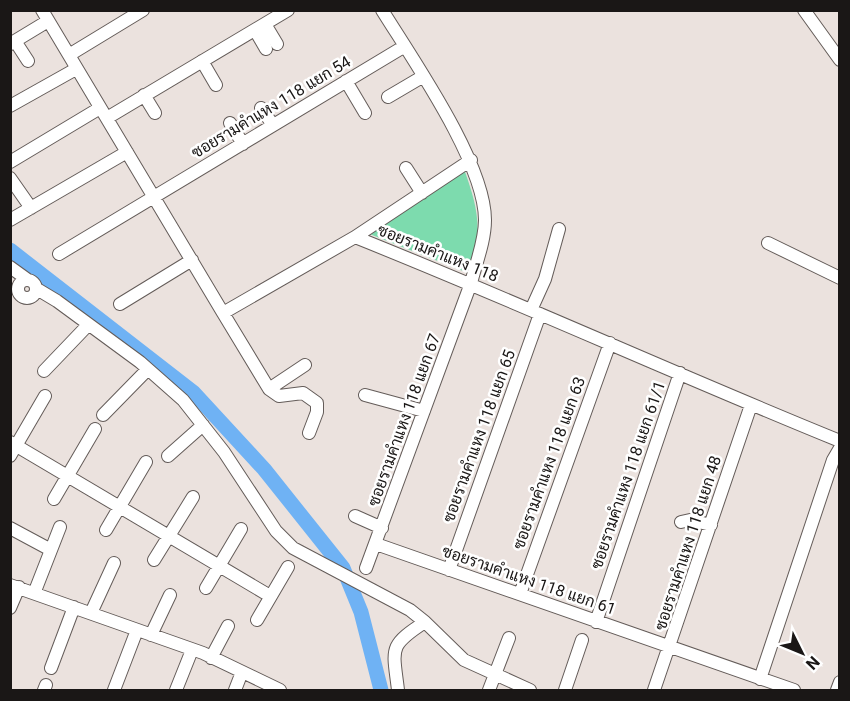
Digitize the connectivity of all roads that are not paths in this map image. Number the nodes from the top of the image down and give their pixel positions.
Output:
1 (143, 10) edge
2 (288, 10) edge
3 (382, 10) edge
4 (804, 10) edge
5 (45, 16) edge
6 (260, 27) junction
7 (13, 43) edge
8 (271, 46) dead end
9 (405, 46) junction
10 (69, 55) junction
11 (840, 60) edge
12 (28, 62) dead end
13 (202, 62) junction
14 (76, 69) junction
15 (422, 77) junction
16 (346, 81) junction
17 (216, 84) dead end
18 (144, 96) junction
19 (388, 97) dead end
20 (10, 106) edge
21 (261, 108) dead end
22 (103, 113) junction
23 (155, 113) dead end
24 (365, 113) dead end
25 (230, 123) dead end
26 (273, 125) junction
27 (243, 144) junction
28 (127, 152) junction
29 (471, 160) junction
30 (10, 162) edge
31 (406, 168) dead end
32 (10, 178) edge
33 (422, 193) junction
34 (154, 197) junction
35 (31, 208) junction
36 (10, 220) edge
37 (559, 229) dead end
38 (355, 237) junction
39 (768, 243) dead end
40 (59, 254) dead end
41 (192, 260) junction
42 (10, 267) edge
43 (839, 276) edge
44 (28, 280) junction
45 (471, 283) junction
46 (37, 289) junction
47 (21, 295) junction
48 (120, 304) dead end
49 (10, 305) edge
50 (223, 312) junction
51 (536, 312) junction
52 (88, 325) junction
53 (610, 344) junction
54 (305, 365) dead end
55 (148, 369) junction
56 (44, 371) dead end
57 (680, 373) junction
58 (270, 389) junction
59 (365, 395) dead end
60 (45, 396) dead end
61 (751, 405) junction
62 (424, 411) junction
63 (103, 415) dead end
64 (202, 425) junction
65 (96, 429) dead end
66 (309, 432) dead end
67 (840, 441) edge
68 (13, 448) edge
69 (840, 448) edge
70 (168, 456) dead end
71 (146, 462) dead end
72 (68, 476) junction
73 (193, 497) dead end
74 (54, 499) dead end
75 (120, 507) junction
76 (355, 516) dead end
77 (681, 522) dead end
78 (711, 525) junction
79 (60, 527) dead end
80 (10, 528) edge
81 (382, 528) junction
82 (241, 529) dead end
83 (106, 530) dead end
84 (169, 536) junction
85 (376, 544) junction
86 (51, 550) junction
87 (154, 560) dead end
88 (114, 563) dead end
89 (219, 566) junction
90 (288, 567) dead end
91 (366, 568) dead end
92 (449, 570) junction
93 (14, 586) edge
94 (206, 588) dead end
95 (35, 591) junction
96 (520, 594) junction
97 (170, 595) dead end
98 (270, 596) junction
99 (74, 607) junction
100 (10, 608) edge
101 (91, 613) junction
102 (257, 620) dead end
103 (425, 621) junction
104 (596, 622) junction
105 (228, 626) dead end
106 (137, 630) junction
107 (151, 635) junction
108 (509, 638) dead end
109 (582, 640) dead end
110 (671, 647) junction
111 (192, 650) junction
112 (212, 658) junction
113 (51, 668) dead end
114 (242, 672) junction
115 (495, 676) junction
116 (760, 679) junction
117 (840, 682) edge
118 (114, 690) edge
119 (176, 690) edge
120 (235, 690) edge
121 (280, 690) edge
122 (398, 690) edge
123 (489, 690) edge
124 (530, 690) edge
125 (565, 690) edge
126 (654, 690) edge
127 (794, 690) edge
128 (837, 690) edge

1 - 10 street
2 - 6 street
3 - 9 street, ซอยรามคำแหง 118 แยก 67
4 - 11 street
5 - 7 street
5 - 10 street
6 - 8 street
6 - 13 street
7 - 12 street
9 - 15 street, ซอยรามคำแหง 118 แยก 67
9 - 16 street, ซอยรามคำแหง 118 แยก 54
10 - 14 street
13 - 17 street
13 - 18 street
14 - 20 street
14 - 22 street
15 - 19 street
15 - 29 street, ซอยรามคำแหง 118 แยก 67
16 - 24 street
16 - 26 street, ซอยรามคำแหง 118 แยก 54
18 - 22 street
18 - 23 street
21 - 26 street
22 - 28 street
22 - 30 street
25 - 27 street
26 - 27 street, ซอยรามคำแหง 118 แยก 54
27 - 34 street, ซอยรามคำแหง 118 แยก 54
28 - 34 street
28 - 35 street
29 - 33 street
29 - 45 street, ซอยรามคำแหง 118 แยก 67
31 - 33 street
32 - 35 street
33 - 38 street
34 - 40 street, ซอยรามคำแหง 118 แยก 54
34 - 41 street
35 - 36 street
37 - 51 street, ซอยรามคำแหง 118 แยก 65
38 - 45 street, ซอยรามคำแหง 118
38 - 50 street, ซอยรามคำแหง 118
39 - 43 street
41 - 48 street
41 - 50 street
42 - 44 street
44 - 46 street
44 - 47 street
45 - 51 street, ซอยรามคำแหง 118
45 - 62 street, ซอยรามคำแหง 118 แยก 67
46 - 47 street
46 - 52 street
47 - 49 street
50 - 58 street
51 - 53 street, ซอยรามคำแหง 118
51 - 92 street, ซอยรามคำแหง 118 แยก 65
52 - 55 street
52 - 56 street
53 - 57 street, ซอยรามคำแหง 118
53 - 96 street, ซอยรามคำแหง 118 แยก 63
54 - 58 street
55 - 63 street
55 - 64 street
57 - 61 street, ซอยรามคำแหง 118
57 - 104 street, ซอยรามคำแหง 118 แยก 61/1
58 - 66 street
59 - 62 street
60 - 68 street
61 - 67 street, ซอยรามคำแหง 118
61 - 78 street, ซอยรามคำแหง 118 แยก 48
62 - 81 street, ซอยรามคำแหง 118 แยก 67
64 - 70 street
64 - 103 street
65 - 72 street
68 - 72 street
69 - 116 street
71 - 75 street
72 - 74 street
72 - 75 street
73 - 84 street
75 - 83 street
75 - 84 street
76 - 81 street
77 - 78 street
78 - 110 street, ซอยรามคำแหง 118 แยก 48
79 - 86 street
80 - 86 street
81 - 85 street, ซอยรามคำแหง 118 แยก 67
82 - 89 street
84 - 87 street
84 - 89 street
85 - 91 street, ซอยรามคำแหง 118 แยก 67
85 - 92 street, ซอยรามคำแหง 118 แยก 61
86 - 95 street
88 - 101 street
89 - 94 street
89 - 98 street
90 - 98 street
92 - 96 street, ซอยรามคำแหง 118 แยก 61
93 - 95 street
93 - 100 street
95 - 99 street
96 - 104 street, ซอยรามคำแหง 118 แยก 61
97 - 107 street
98 - 102 street
99 - 101 street
99 - 113 street
101 - 106 street
103 - 115 street
103 - 122 street
104 - 110 street, ซอยรามคำแหง 118 แยก 61
105 - 112 street
106 - 107 street
106 - 118 street
107 - 111 street
108 - 115 street
109 - 125 street
110 - 116 street, ซอยรามคำแหง 118 แยก 61
110 - 126 street, ซอยรามคำแหง 118 แยก 48
111 - 112 street
111 - 119 street
112 - 114 street
114 - 120 street
114 - 121 street
115 - 123 street
115 - 124 street
116 - 127 street, ซอยรามคำแหง 118 แยก 61
117 - 128 street

